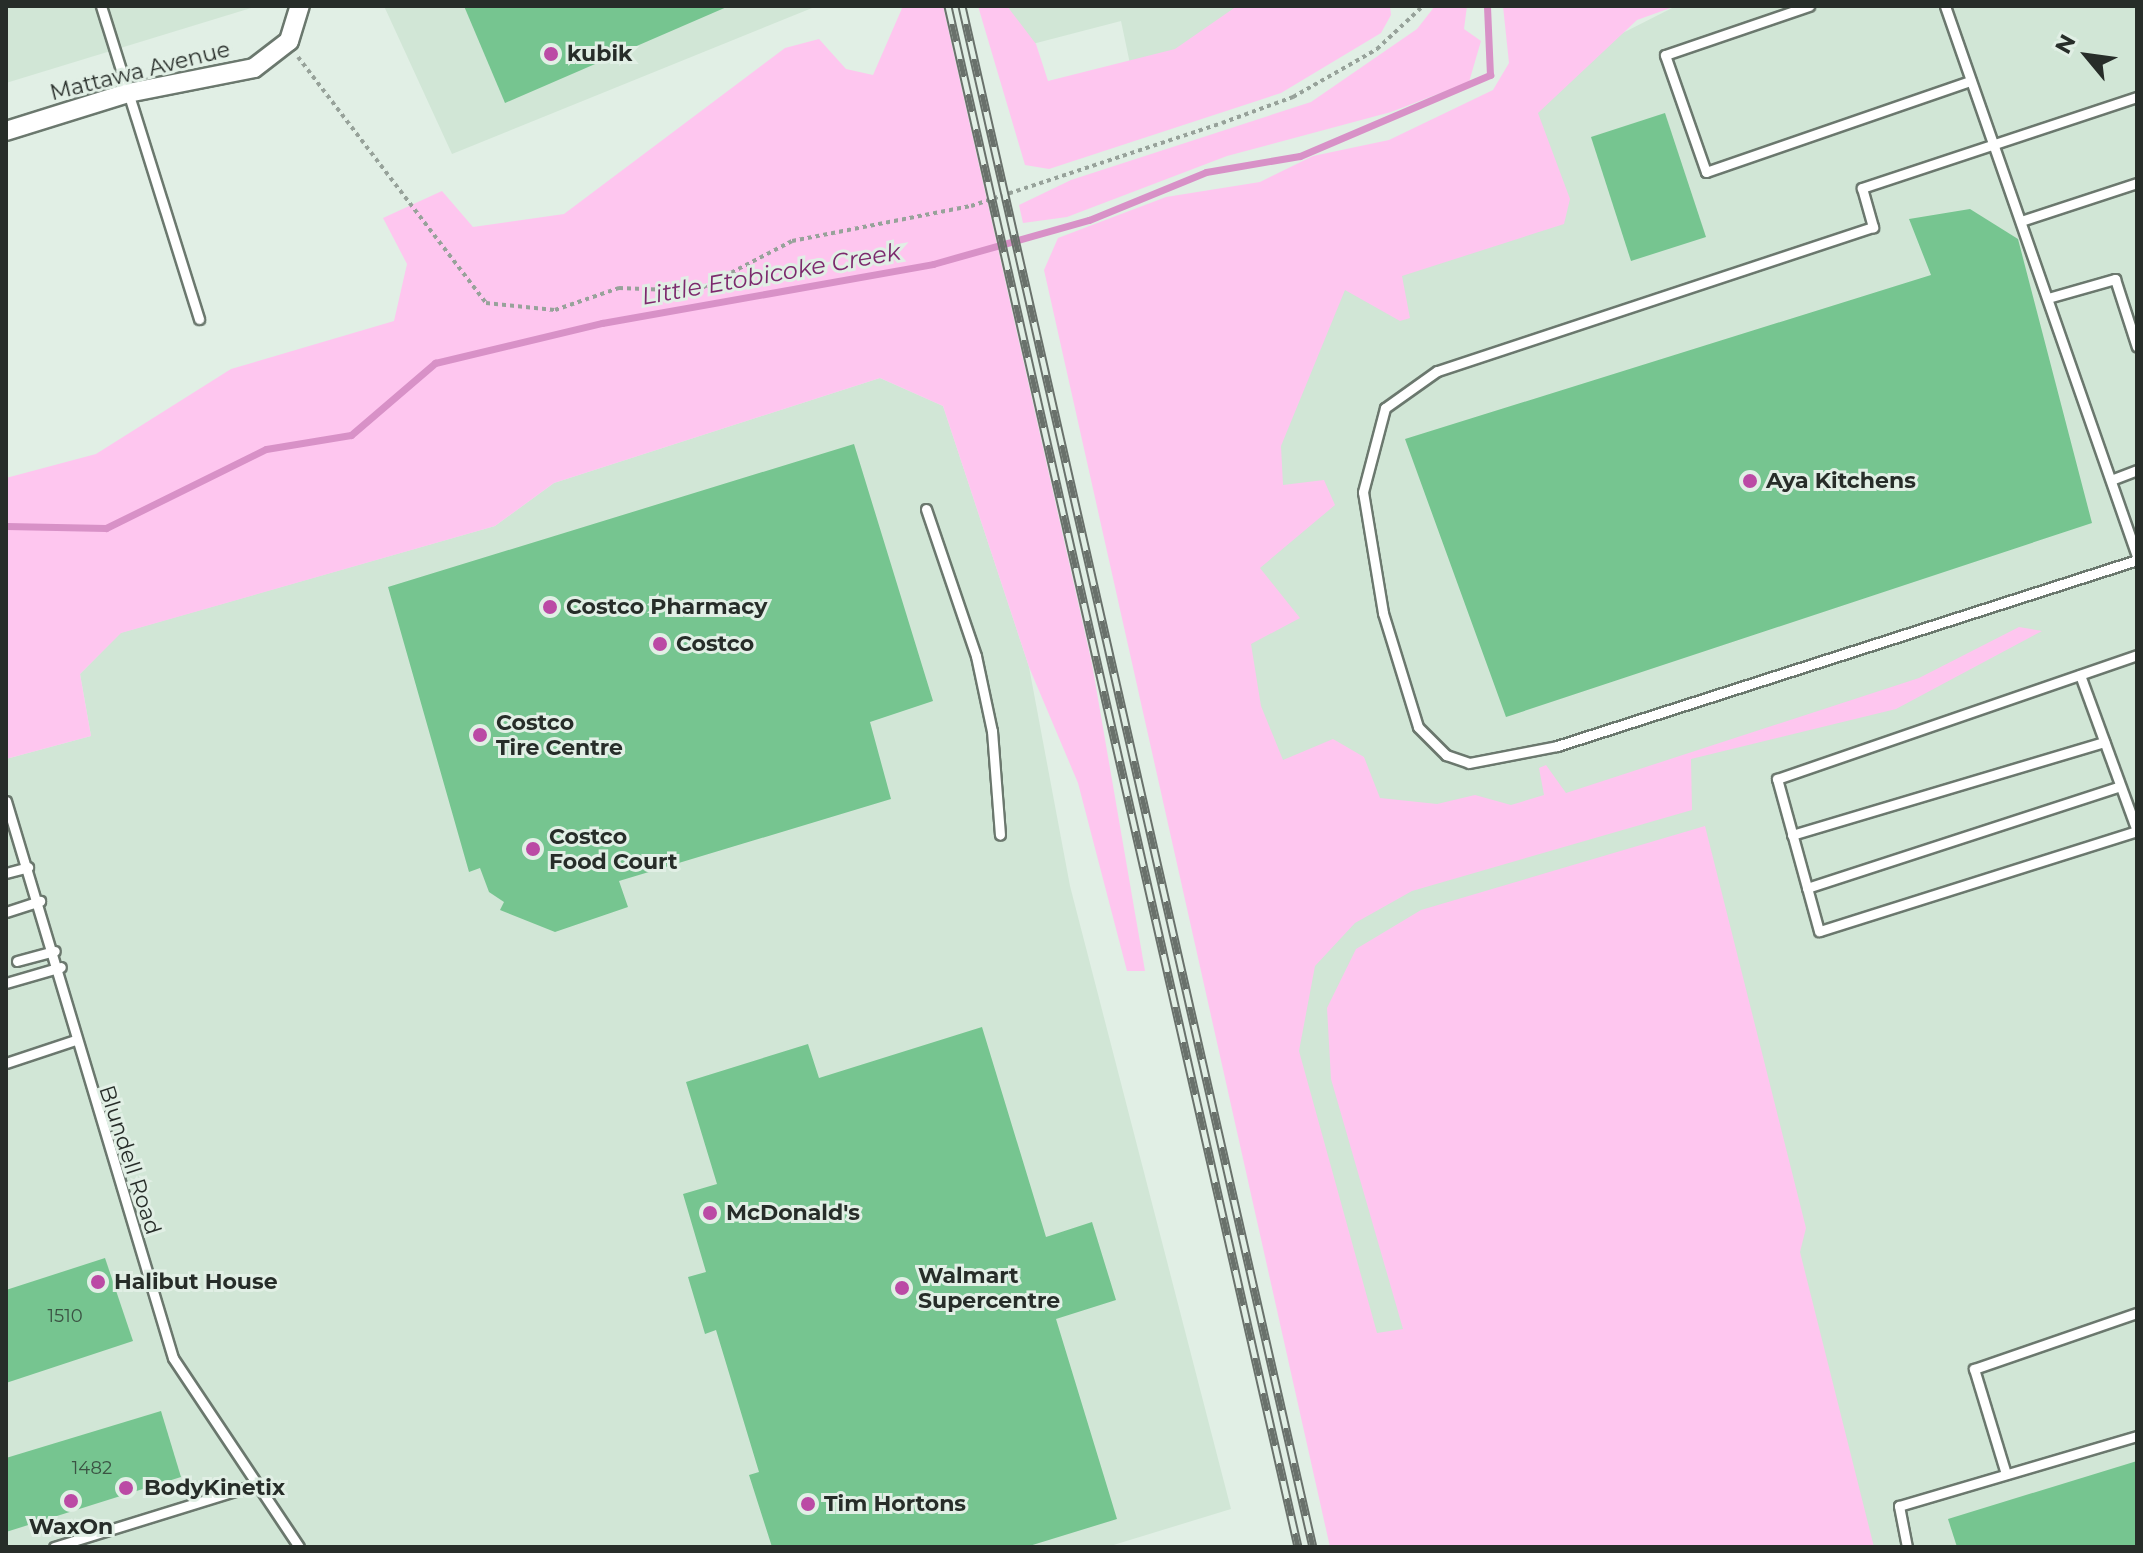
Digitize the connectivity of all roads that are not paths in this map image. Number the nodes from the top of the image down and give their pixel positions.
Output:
1 (101, 6) edge
2 (300, 6) edge
3 (1809, 6) edge
4 (1945, 6) edge
5 (1971, 81) junction
6 (128, 93) junction
7 (2137, 97) edge
8 (6, 131) edge
9 (1995, 148) junction
10 (2137, 183) edge
11 (2021, 221) junction
12 (2048, 298) junction
13 (199, 319) dead end
14 (2137, 347) edge
15 (2137, 470) edge
16 (2111, 480) junction
17 (926, 509) dead end
18 (2137, 558) edge
19 (2137, 655) edge
20 (2080, 675) junction
21 (2104, 742) junction
22 (2120, 786) junction
23 (6, 801) edge
24 (1000, 835) dead end
25 (1792, 835) junction
26 (18, 836) junction
27 (6, 840) edge
28 (28, 867) junction
29 (6, 873) edge
30 (1807, 888) junction
31 (40, 901) junction
32 (6, 912) edge
33 (55, 951) junction
34 (17, 961) dead end
35 (61, 967) junction
36 (6, 983) edge
37 (75, 1040) junction
38 (6, 1063) edge
39 (2137, 1313) edge
40 (2137, 1436) edge
41 (2006, 1474) junction
42 (258, 1484) junction
43 (54, 1547) edge
44 (299, 1547) edge
45 (1907, 1547) edge

1 - 6 lane
2 - 6 street, Mattawa Avenue
3 - 5 lane
4 - 5 lane
5 - 9 lane
6 - 8 street, Mattawa Avenue
6 - 13 lane
7 - 9 lane
9 - 11 lane
9 - 18 lane
10 - 11 lane
11 - 12 lane
12 - 14 lane
12 - 16 lane
15 - 16 lane
16 - 18 lane
17 - 24 lane
19 - 20 lane
20 - 21 lane
20 - 25 lane
21 - 22 lane
21 - 25 lane
22 - 30 lane
22 - 30 lane
23 - 26 lane, Blundell Road
25 - 30 lane
26 - 27 lane
26 - 28 lane, Blundell Road
28 - 29 lane
28 - 31 lane, Blundell Road
31 - 32 lane
31 - 33 lane, Blundell Road
33 - 34 lane
33 - 35 lane, Blundell Road
35 - 36 lane
35 - 37 lane, Blundell Road
37 - 38 lane
37 - 42 lane, Blundell Road
39 - 41 lane
40 - 41 lane
41 - 45 lane
42 - 43 lane
42 - 44 lane, Blundell Road

